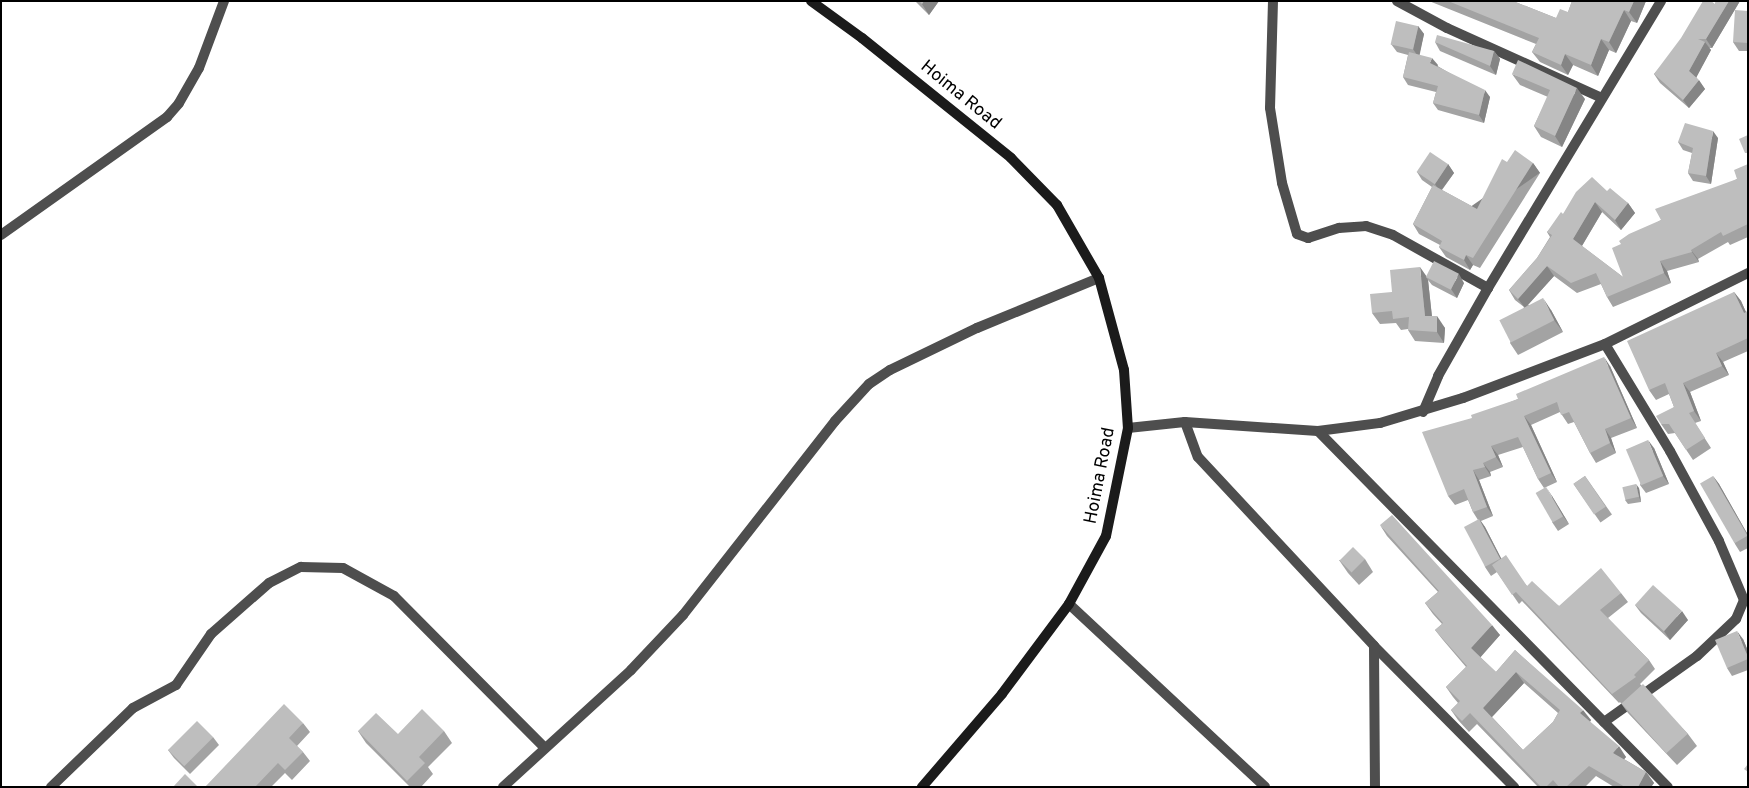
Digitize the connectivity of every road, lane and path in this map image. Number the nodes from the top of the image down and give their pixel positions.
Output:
1 (224, 1) edge
2 (811, 1) edge
3 (1273, 1) edge
4 (1397, 1) edge
5 (1661, 1) edge
6 (1602, 98) junction
7 (1, 235) edge
8 (1748, 273) edge
9 (1099, 278) junction
10 (1488, 288) junction
11 (1604, 344) junction
12 (1423, 412) junction
13 (1185, 422) junction
14 (1128, 428) junction
15 (1318, 431) junction
16 (1069, 604) junction
17 (1374, 646) junction
18 (1604, 722) junction
19 (544, 747) junction
20 (52, 787) edge
21 (503, 787) edge
22 (922, 787) edge
23 (1265, 787) edge
24 (1376, 787) edge
25 (1514, 787) edge
26 (1668, 787) edge

1 - 7 street
2 - 9 main road, Hoima Road
3 - 10 street
4 - 6 street
5 - 6 street
6 - 10 street
8 - 11 street
9 - 14 main road, Hoima Road
9 - 19 street
10 - 12 street
11 - 12 street
11 - 18 street
12 - 15 street
13 - 14 street
13 - 15 street
13 - 17 street
14 - 16 main road, Hoima Road
15 - 18 street
16 - 22 main road, Hoima Road
16 - 23 street
17 - 24 street
17 - 25 street
18 - 26 street
19 - 20 street
19 - 21 street

